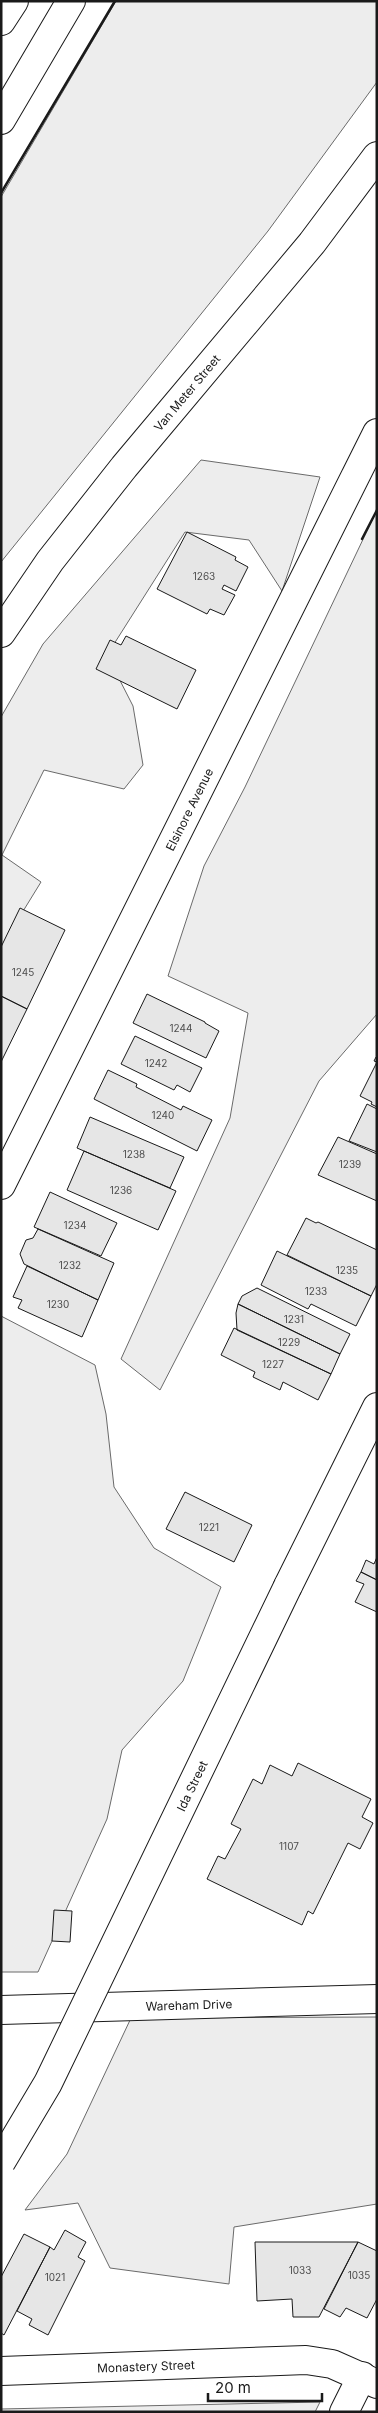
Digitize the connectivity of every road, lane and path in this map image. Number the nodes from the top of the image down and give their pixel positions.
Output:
1 (14, 1) edge
2 (71, 1) edge
3 (1, 21) edge
4 (1, 120) edge
5 (377, 156) edge
6 (377, 433) edge
7 (1, 633) edge
8 (1, 1186) edge
9 (377, 1406) edge
10 (377, 1999) edge
11 (1, 2010) edge
12 (1, 2162) edge
13 (1, 2371) edge
14 (369, 2380) edge
15 (344, 2412) edge

1 - 3 main road
2 - 4 main road
5 - 7 main road, Van Meter Street
6 - 8 main road, Elsinore Avenue
9 - 12 main road, Ida Street, bridge
10 - 11 main road, Wareham Drive
13 - 14 main road, Monastery Street
14 - 15 main road

